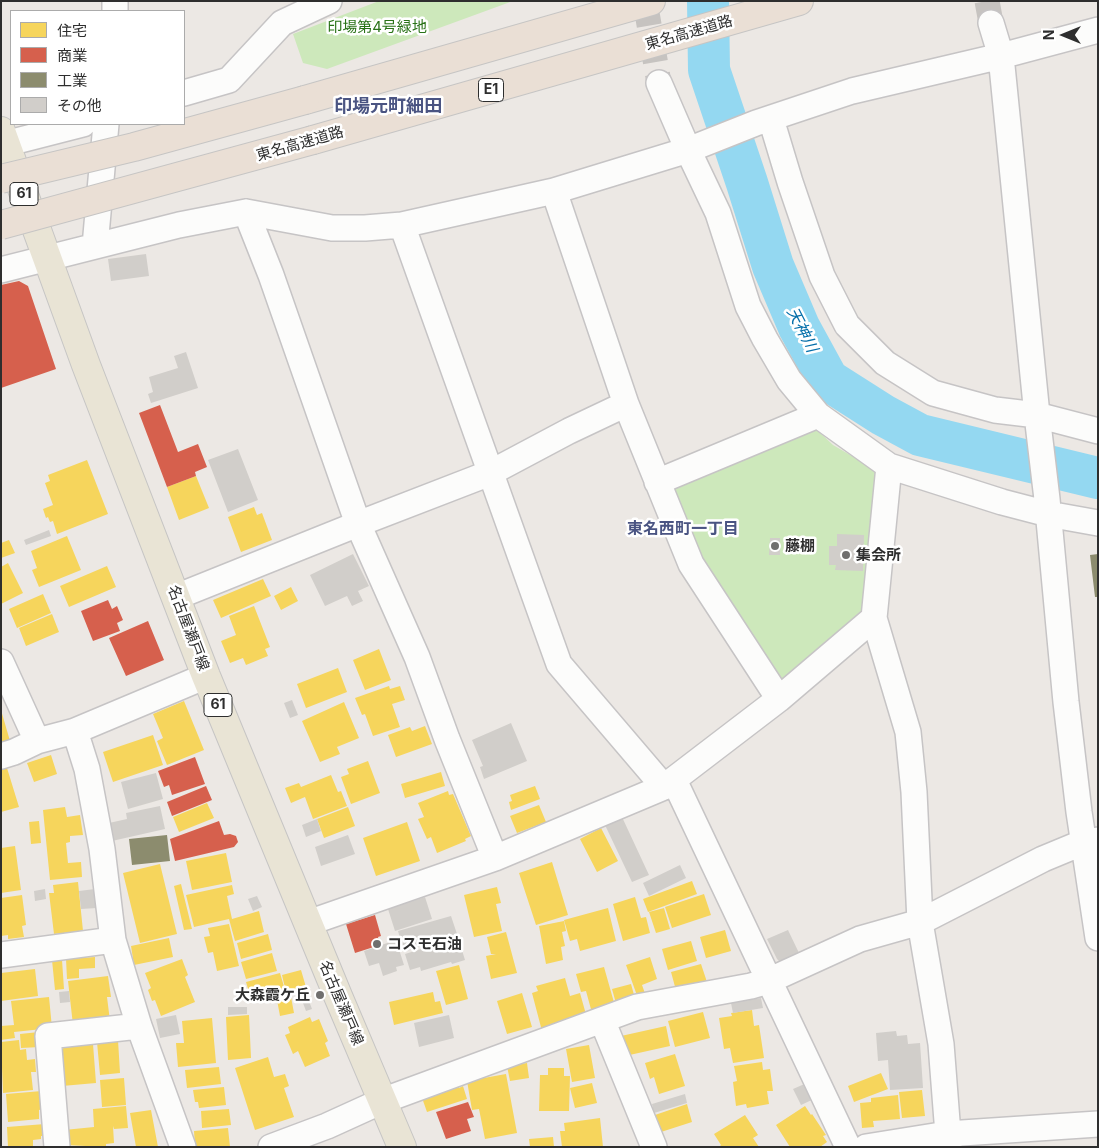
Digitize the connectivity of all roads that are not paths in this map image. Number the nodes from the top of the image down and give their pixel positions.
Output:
1 (329, 1) edge
2 (651, 1) edge
3 (799, 1) edge
4 (991, 23) tunnel mouth
5 (1098, 30) edge
6 (1000, 56) junction
7 (659, 83) tunnel mouth
8 (185, 93) edge
9 (763, 121) junction
10 (78, 125) edge
11 (106, 125) edge
12 (3, 140) edge
13 (693, 149) junction
14 (1, 179) edge
15 (554, 191) junction
16 (246, 212) junction
17 (1, 225) edge
18 (402, 225) junction
19 (95, 246) junction
20 (46, 258) junction
21 (1, 270) edge
22 (626, 404) junction
23 (818, 415) junction
24 (1037, 415) junction
25 (1098, 431) edge
26 (889, 466) junction
27 (490, 473) junction
28 (657, 482) junction
29 (1048, 506) junction
30 (1098, 523) edge
31 (358, 524) junction
32 (176, 597) junction
33 (874, 618) junction
34 (1, 662) edge
35 (206, 676) junction
36 (779, 699) junction
37 (75, 731) junction
38 (37, 741) junction
39 (1, 756) edge
40 (669, 783) junction
41 (1091, 841) edge
42 (495, 858) junction
43 (920, 922) junction
44 (308, 923) junction
45 (1098, 938) edge
46 (113, 940) junction
47 (1, 956) edge
48 (768, 981) junction
49 (602, 1020) junction
50 (139, 1026) junction
51 (382, 1101) junction
52 (1098, 1124) edge
53 (948, 1141) edge
54 (57, 1147) edge
55 (183, 1147) edge
56 (271, 1147) edge
57 (402, 1147) edge
58 (654, 1147) edge
59 (848, 1147) edge
60 (866, 1147) edge

1 - 8 street
2 - 14 highway, bridge
3 - 17 highway, 東名高速道路 / E1, bridge
4 - 6 street
5 - 6 street
6 - 9 street
6 - 24 street
7 - 13 street
9 - 13 street
9 - 24 street
10 - 12 street
11 - 19 street
12 - 20 main road, 名古屋瀬戸線 / 61
13 - 15 street
13 - 23 street
15 - 18 street
15 - 22 street
16 - 18 street
16 - 19 street
16 - 31 street
18 - 27 street
19 - 20 street
20 - 21 street
20 - 32 main road, 名古屋瀬戸線 / 61
22 - 27 street
22 - 28 street
23 - 26 street
23 - 28 street
24 - 25 street
24 - 29 street
26 - 29 street
26 - 33 street
27 - 31 street
27 - 40 street
28 - 36 street
29 - 30 street
29 - 41 street
31 - 32 street
31 - 42 street
32 - 35 main road, 名古屋瀬戸線 / 61
33 - 36 street
33 - 43 street
34 - 38 street
35 - 37 street
35 - 44 main road, 名古屋瀬戸線 / 61
36 - 40 street
37 - 38 street
37 - 46 street
38 - 39 street
40 - 42 street
40 - 48 street
41 - 43 street
41 - 45 street
42 - 44 street
43 - 48 street
43 - 53 street
44 - 51 main road, 名古屋瀬戸線 / 61
46 - 47 street
46 - 50 street
48 - 49 street
48 - 59 street
49 - 51 street
49 - 58 street
50 - 54 street
50 - 55 street
51 - 56 street
51 - 57 main road, 名古屋瀬戸線 / 61
52 - 53 street
53 - 60 street

